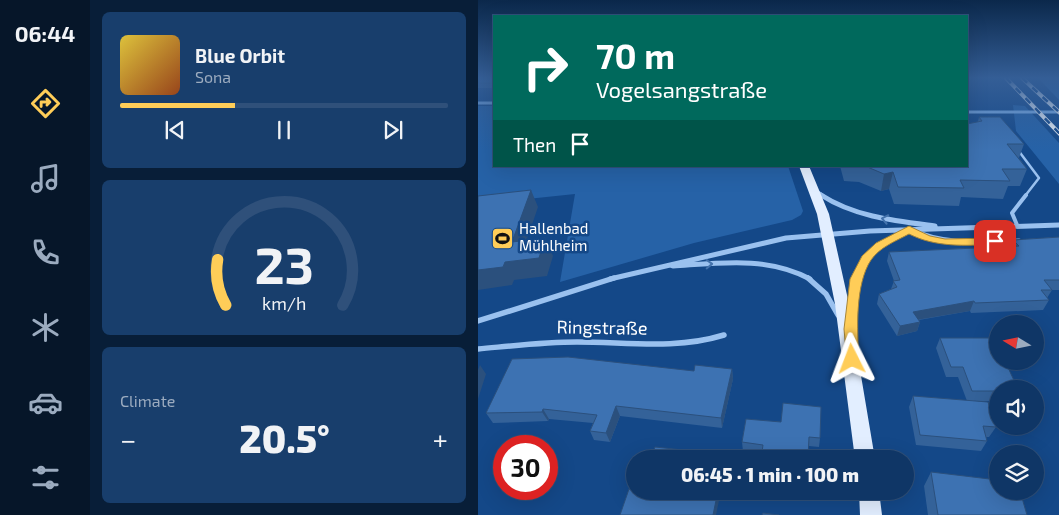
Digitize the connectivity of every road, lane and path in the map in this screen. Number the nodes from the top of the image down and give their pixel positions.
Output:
1 (1015, 146) edge
2 (804, 167) edge
3 (814, 189) junction
4 (1060, 225) edge
5 (1017, 226) junction
6 (950, 228) junction
7 (909, 229) junction
8 (828, 235) junction
9 (1024, 240) edge
10 (660, 266) junction
11 (478, 321) edge
12 (724, 335) dead end
13 (478, 349) edge
14 (852, 359) junction
15 (864, 450) edge
16 (870, 500) edge
17 (871, 515) edge

1 - 5 lane
2 - 3 main road
6 -> 3 street
3 - 8 main road
4 - 5 street
5 - 6 street
6 - 7 street, Ringstraße
7 - 8 street, Ringstraße
7 - 9 street
7 - 14 street
8 - 10 street, Ringstraße
8 - 14 main road
10 - 11 street, Ringstraße
10 -> 14 street, Ringstraße
12 - 13 street, Ringstraße
14 - 15 main road
16 - 17 main road

